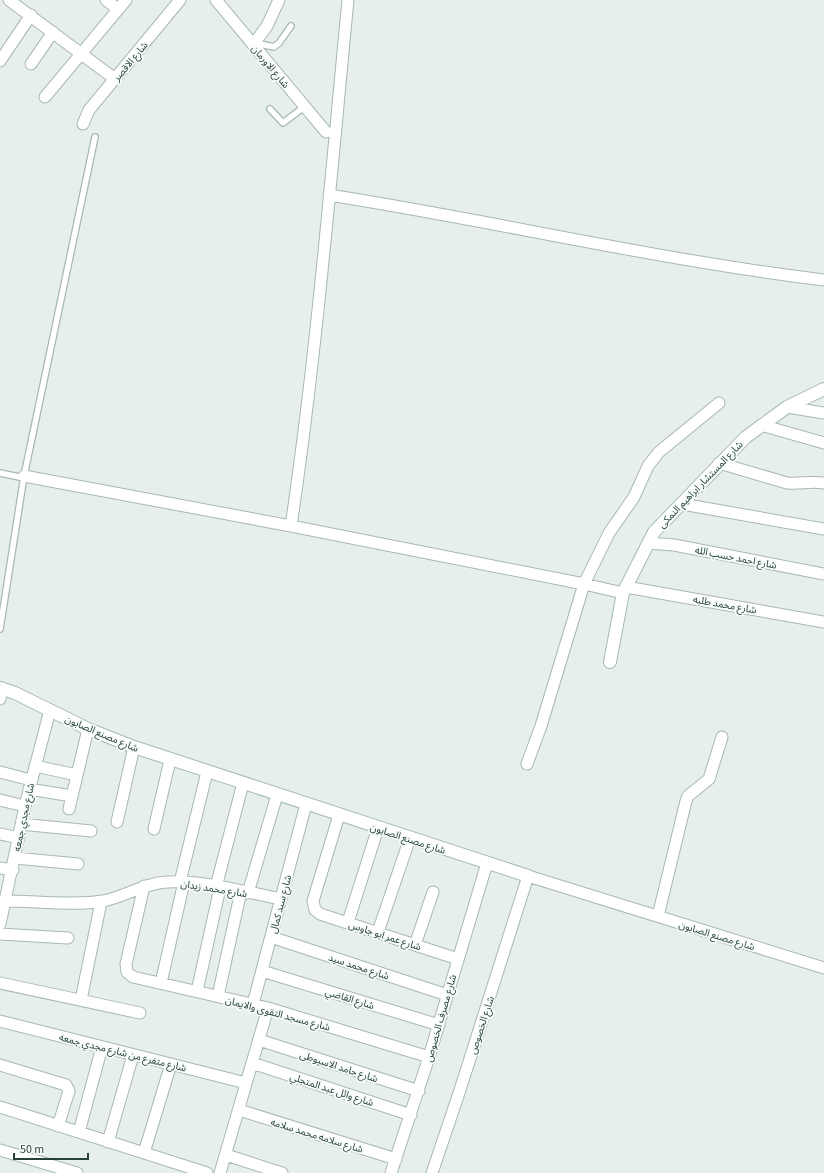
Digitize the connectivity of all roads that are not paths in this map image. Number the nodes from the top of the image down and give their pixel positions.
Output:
1 (10, 0) edge
2 (106, 0) edge
3 (126, 0) edge
4 (180, 0) edge
5 (279, 0) edge
6 (348, 0) edge
7 (221, 2) edge
8 (118, 9) junction
9 (31, 15) junction
10 (291, 26) dead end
11 (53, 32) junction
12 (254, 44) junction
13 (82, 54) junction
14 (0, 61) edge
15 (31, 64) dead end
16 (115, 79) junction
17 (45, 97) dead end
18 (304, 107) junction
19 (270, 109) dead end
20 (83, 124) dead end
21 (326, 132) dead end
22 (95, 137) dead end
23 (329, 195) junction
24 (824, 280) edge
25 (824, 389) edge
26 (719, 403) dead end
27 (787, 407) junction
28 (824, 413) edge
29 (761, 424) junction
30 (824, 443) edge
31 (719, 463) junction
32 (0, 473) edge
33 (24, 477) junction
34 (824, 483) edge
35 (682, 504) junction
36 (291, 526) junction
37 (824, 529) edge
38 (648, 543) junction
39 (824, 574) edge
40 (587, 585) junction
41 (624, 590) junction
42 (824, 622) edge
43 (0, 629) edge
44 (610, 662) dead end
45 (1, 692) edge
46 (50, 710) junction
47 (88, 729) junction
48 (722, 737) dead end
49 (134, 747) junction
50 (170, 760) junction
51 (527, 764) dead end
52 (35, 766) junction
53 (0, 772) edge
54 (207, 772) junction
55 (77, 775) junction
56 (242, 783) junction
57 (30, 785) junction
58 (277, 795) junction
59 (72, 796) junction
60 (0, 800) edge
61 (306, 804) junction
62 (25, 806) junction
63 (68, 809) dead end
64 (339, 815) junction
65 (117, 822) dead end
66 (21, 824) junction
67 (378, 828) junction
68 (154, 829) dead end
69 (90, 831) dead end
70 (0, 834) edge
71 (19, 838) junction
72 (410, 838) junction
73 (15, 858) junction
74 (78, 864) dead end
75 (491, 864) junction
76 (0, 868) edge
77 (12, 870) junction
78 (525, 875) junction
79 (182, 882) junction
80 (144, 886) junction
81 (218, 887) junction
82 (245, 892) junction
83 (433, 892) dead end
84 (281, 900) junction
85 (101, 902) junction
86 (3, 904) edge
87 (658, 916) junction
88 (348, 922) junction
89 (0, 924) edge
90 (378, 932) junction
91 (0, 934) edge
92 (68, 938) dead end
93 (271, 938) junction
94 (415, 945) junction
95 (458, 959) junction
96 (824, 968) edge
97 (262, 971) junction
98 (0, 983) edge
99 (161, 984) junction
100 (196, 991) junction
101 (447, 995) junction
102 (218, 996) junction
103 (81, 1000) junction
104 (253, 1004) junction
105 (268, 1008) junction
106 (140, 1013) dead end
107 (0, 1021) edge
108 (439, 1025) junction
109 (259, 1040) junction
110 (102, 1047) junction
111 (133, 1055) junction
112 (429, 1057) junction
113 (252, 1063) junction
114 (171, 1064) junction
115 (0, 1065) edge
116 (246, 1083) junction
117 (418, 1091) junction
118 (0, 1107) edge
119 (239, 1110) junction
120 (411, 1115) junction
121 (58, 1126) junction
122 (79, 1132) junction
123 (108, 1142) junction
124 (0, 1150) edge
125 (144, 1153) junction
126 (226, 1155) junction
127 (396, 1159) junction
128 (77, 1173) edge
129 (207, 1173) edge
130 (220, 1173) edge
131 (282, 1173) edge
132 (391, 1173) edge
133 (432, 1173) edge

1 - 9 street
2 - 8 street
3 - 8 street
4 - 16 street, شارع الاقصر
5 - 12 street
6 - 23 street
7 - 12 street, شارع الاورمان
8 - 13 street
9 - 11 street
9 - 14 street
10 - 12 lane
11 - 13 street
11 - 15 street
12 - 18 street, شارع الاورمان
13 - 16 street
13 - 17 street
16 - 20 street, شارع الاقصر
18 - 19 lane
18 - 21 street, شارع الاورمان
22 - 33 lane
23 - 24 street
23 - 36 street
25 - 27 street, شارع المستشار ابراهيم النمكى
26 - 40 street
27 - 28 street
27 - 29 street, شارع المستشار ابراهيم النمكى
29 - 30 street
29 - 31 street, شارع المستشار ابراهيم النمكى
31 - 34 street
31 - 35 street, شارع المستشار ابراهيم النمكى
32 - 33 lane
33 - 36 street, شارع محمد طلبه
33 - 43 lane
35 - 37 street
35 - 38 street, شارع المستشار ابراهيم النمكى
36 - 40 street, شارع محمد طلبه
38 - 39 street, شارع احمد حسب الله
38 - 41 street, شارع المستشار ابراهيم النمكى
40 - 41 street, شارع محمد طلبه
40 - 51 street
41 - 42 street, شارع محمد طلبه
41 - 44 street, شارع المستشار ابراهيم النمكى
45 - 46 street, شارع مصنع الصابون
46 - 47 street, شارع مصنع الصابون
46 - 52 street, شارع مجدي جمعه
47 - 49 street, شارع مصنع الصابون
47 - 55 street
48 - 87 street
49 - 50 street, شارع مصنع الصابون
49 - 65 street
50 - 54 street, شارع مصنع الصابون
50 - 68 street
52 - 55 street
52 - 57 street, شارع مجدي جمعه
53 - 57 street
54 - 56 street, شارع مصنع الصابون
54 - 79 street
55 - 59 street
56 - 58 street, شارع مصنع الصابون
56 - 81 street
57 - 59 street
57 - 62 street, شارع مجدي جمعه
58 - 61 street, شارع مصنع الصابون
58 - 82 street
59 - 63 street
60 - 62 street
61 - 64 street, شارع مصنع الصابون
61 - 84 street, شارع سيد كمال
62 - 66 street, شارع مجدي جمعه
64 - 67 street, شارع مصنع الصابون
64 - 88 street, شارع عمر ابو جاوس
66 - 69 street
66 - 71 street, شارع مجدي جمعه
67 - 72 street, شارع مصنع الصابون
67 - 88 street
70 - 71 street
71 - 73 street, شارع مجدي جمعه
72 - 75 street, شارع مصنع الصابون
72 - 90 street
73 - 74 street
73 - 77 street, شارع مجدي جمعه
75 - 78 street, شارع مصنع الصابون
75 - 95 street, شارع مصرف الخصوص
76 - 77 street
77 - 86 street, شارع مجدي جمعه
78 - 87 street, شارع مصنع الصابون
78 - 133 street, شارع الخصوص
79 - 80 street, شارع محمد زيدان
79 - 81 street, شارع محمد زيدان
79 - 99 street
80 - 85 street, شارع محمد زيدان
80 - 99 street, شارع مسجد التقوى والايمان
81 - 82 street, شارع محمد زيدان
81 - 100 street
82 - 84 street, شارع محمد زيدان
82 - 102 street
83 - 94 street
84 - 93 street, شارع سيد كمال
85 - 86 street, شارع محمد زيدان
85 - 103 street
86 - 89 street, شارع مجدي جمعه
87 - 96 street, شارع مصنع الصابون
88 - 90 street, شارع عمر ابو جاوس
90 - 94 street, شارع عمر ابو جاوس
91 - 92 street
93 - 97 street, شارع سيد كمال
93 - 101 street, شارع محمد سيد
94 - 95 street, شارع عمر ابو جاوس
95 - 101 street, شارع مصرف الخصوص
97 - 104 street, شارع سيد كمال
97 - 108 street, شارع القاضي
98 - 103 street
99 - 100 street, شارع مسجد التقوى والايمان
100 - 102 street, شارع مسجد التقوى والايمان
101 - 108 street, شارع مصرف الخصوص
102 - 104 street, شارع مسجد التقوى والايمان
103 - 106 street
104 - 105 street, شارع مسجد التقوى والايمان
105 - 109 street
105 - 112 street, شارع مسجد التقوى والايمان
107 - 110 street, شارع متفرع من شارع مجدي جمعه
108 - 112 street, شارع مصرف الخصوص
109 - 113 street
109 - 117 street, شارع حامد الاسيوطى
110 - 111 street, شارع متفرع من شارع مجدي جمعه
110 - 122 street
111 - 114 street, شارع متفرع من شارع مجدي جمعه
111 - 123 street
112 - 117 street, شارع مصرف الخصوص
113 - 116 street
113 - 120 street, شارع وائل عبد المتجلي
114 - 116 street, شارع متفرع من شارع مجدي جمعه
114 - 125 street
115 - 121 street
116 - 119 street
117 - 120 street, شارع مصرف الخصوص
118 - 121 street
119 - 126 street
119 - 127 street, شارع سلامه محمد سلامه
120 - 127 street, شارع مصرف الخصوص
121 - 122 street
122 - 123 street
123 - 125 street
124 - 128 street
125 - 129 street
126 - 130 street
126 - 131 street
127 - 132 street, شارع مصرف الخصوص

